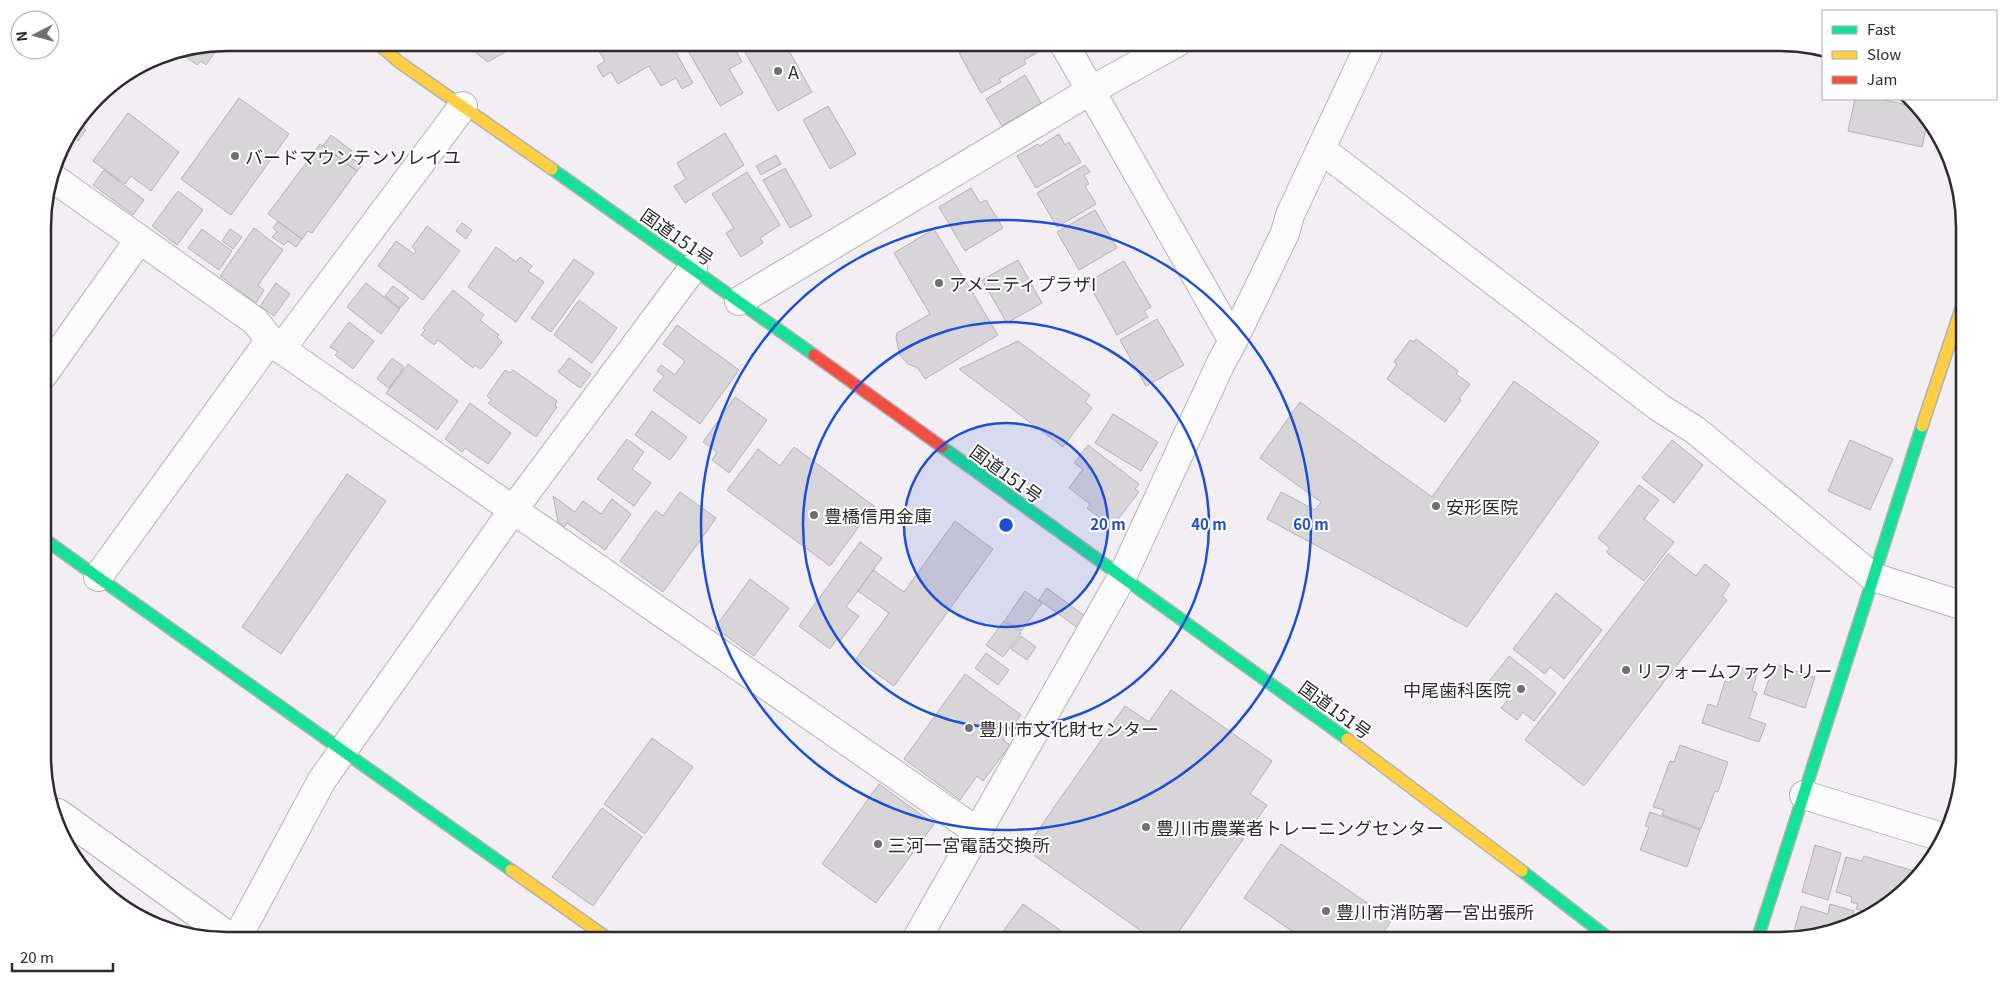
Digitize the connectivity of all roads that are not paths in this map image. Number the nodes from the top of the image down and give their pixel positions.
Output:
1 (1068, 51) edge
2 (1161, 51) edge
3 (1367, 51) edge
4 (387, 52) edge
5 (1090, 91) junction
6 (463, 106) junction
7 (1322, 150) junction
8 (57, 181) edge
9 (139, 240) junction
10 (693, 268) junction
11 (739, 301) junction
12 (1956, 324) edge
13 (1233, 341) junction
14 (275, 345) junction
15 (52, 363) edge
16 (513, 510) junction
17 (51, 544) edge
18 (98, 577) junction
19 (1122, 577) junction
20 (1873, 577) junction
21 (1956, 603) edge
22 (343, 750) junction
23 (1804, 795) junction
24 (63, 816) edge
25 (978, 832) junction
26 (1937, 836) edge
27 (1599, 931) edge
28 (1760, 931) edge
29 (223, 932) edge
30 (239, 932) edge
31 (598, 932) edge
32 (921, 932) edge

1 - 5 street
2 - 5 street
3 - 7 street
4 - 6 main road, 国道151号
5 - 11 street
5 - 13 street
6 - 10 main road, 国道151号
6 - 14 street
7 - 13 street
7 - 20 street
8 - 9 street
9 - 14 street
9 - 15 street
10 - 11 main road, 国道151号
10 - 16 street
11 - 19 main road, 国道151号
12 - 20 main road
13 - 19 street
14 - 16 street
14 - 18 street
16 - 22 street
16 - 25 street
17 - 18 main road
18 - 22 main road
19 - 25 street
19 - 27 main road, 国道151号
20 - 21 street
20 - 23 main road
22 - 30 street
22 - 31 main road
23 - 26 street
23 - 28 main road
24 - 29 street
25 - 32 street

